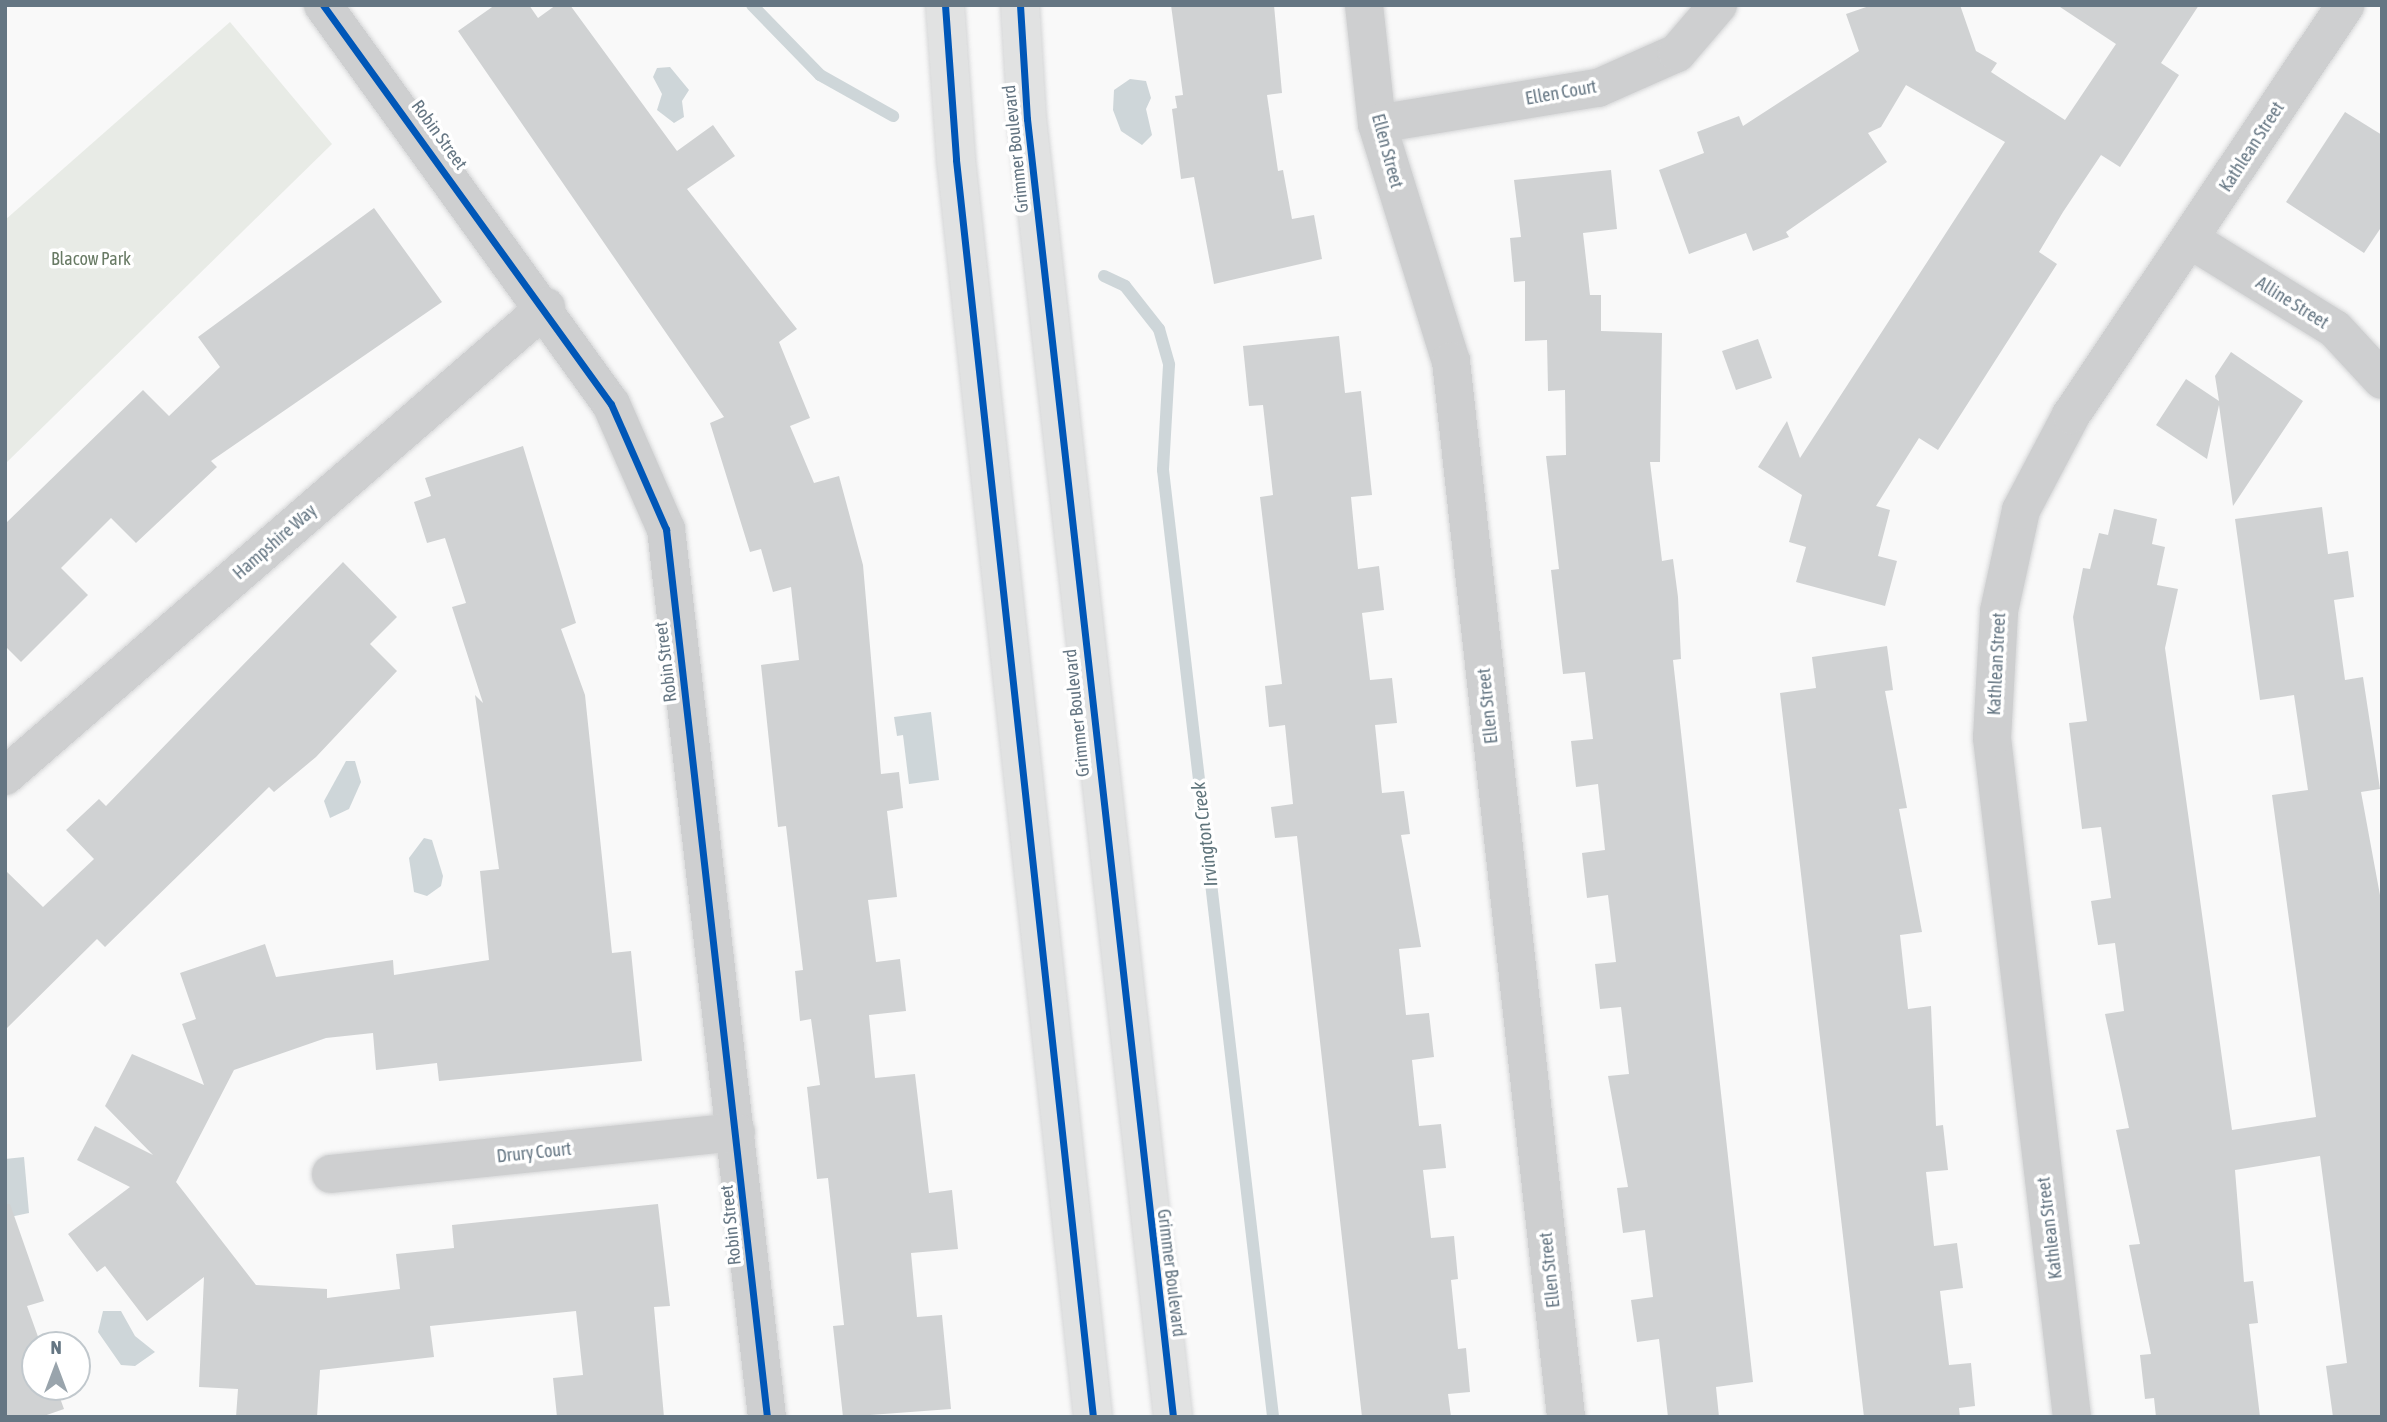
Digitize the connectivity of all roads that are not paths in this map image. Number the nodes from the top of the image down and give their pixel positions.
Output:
1 (323, 5) edge
2 (945, 5) edge
3 (1020, 5) edge
4 (1363, 5) edge
5 (1718, 5) edge
6 (2345, 5) edge
7 (1377, 124) junction
8 (2191, 240) junction
9 (545, 307) junction
10 (2382, 380) edge
11 (5, 776) edge
12 (736, 1132) junction
13 (331, 1174) dead end
14 (767, 1417) edge
15 (1093, 1417) edge
16 (1173, 1417) edge
17 (1566, 1417) edge
18 (2073, 1417) edge

1 - 9 street, Robin Street
2 - 15 main road
3 - 16 main road, Grimmer Boulevard
4 - 7 street, Ellen Street
5 - 7 street, Ellen Court
6 - 8 street, Kathlean Street
7 - 17 street, Ellen Street
8 - 10 street, Alline Street
8 - 18 street, Kathlean Street
9 - 11 street, Hampshire Way
9 - 12 street, Robin Street
12 - 13 street, Drury Court
12 - 14 street, Robin Street

